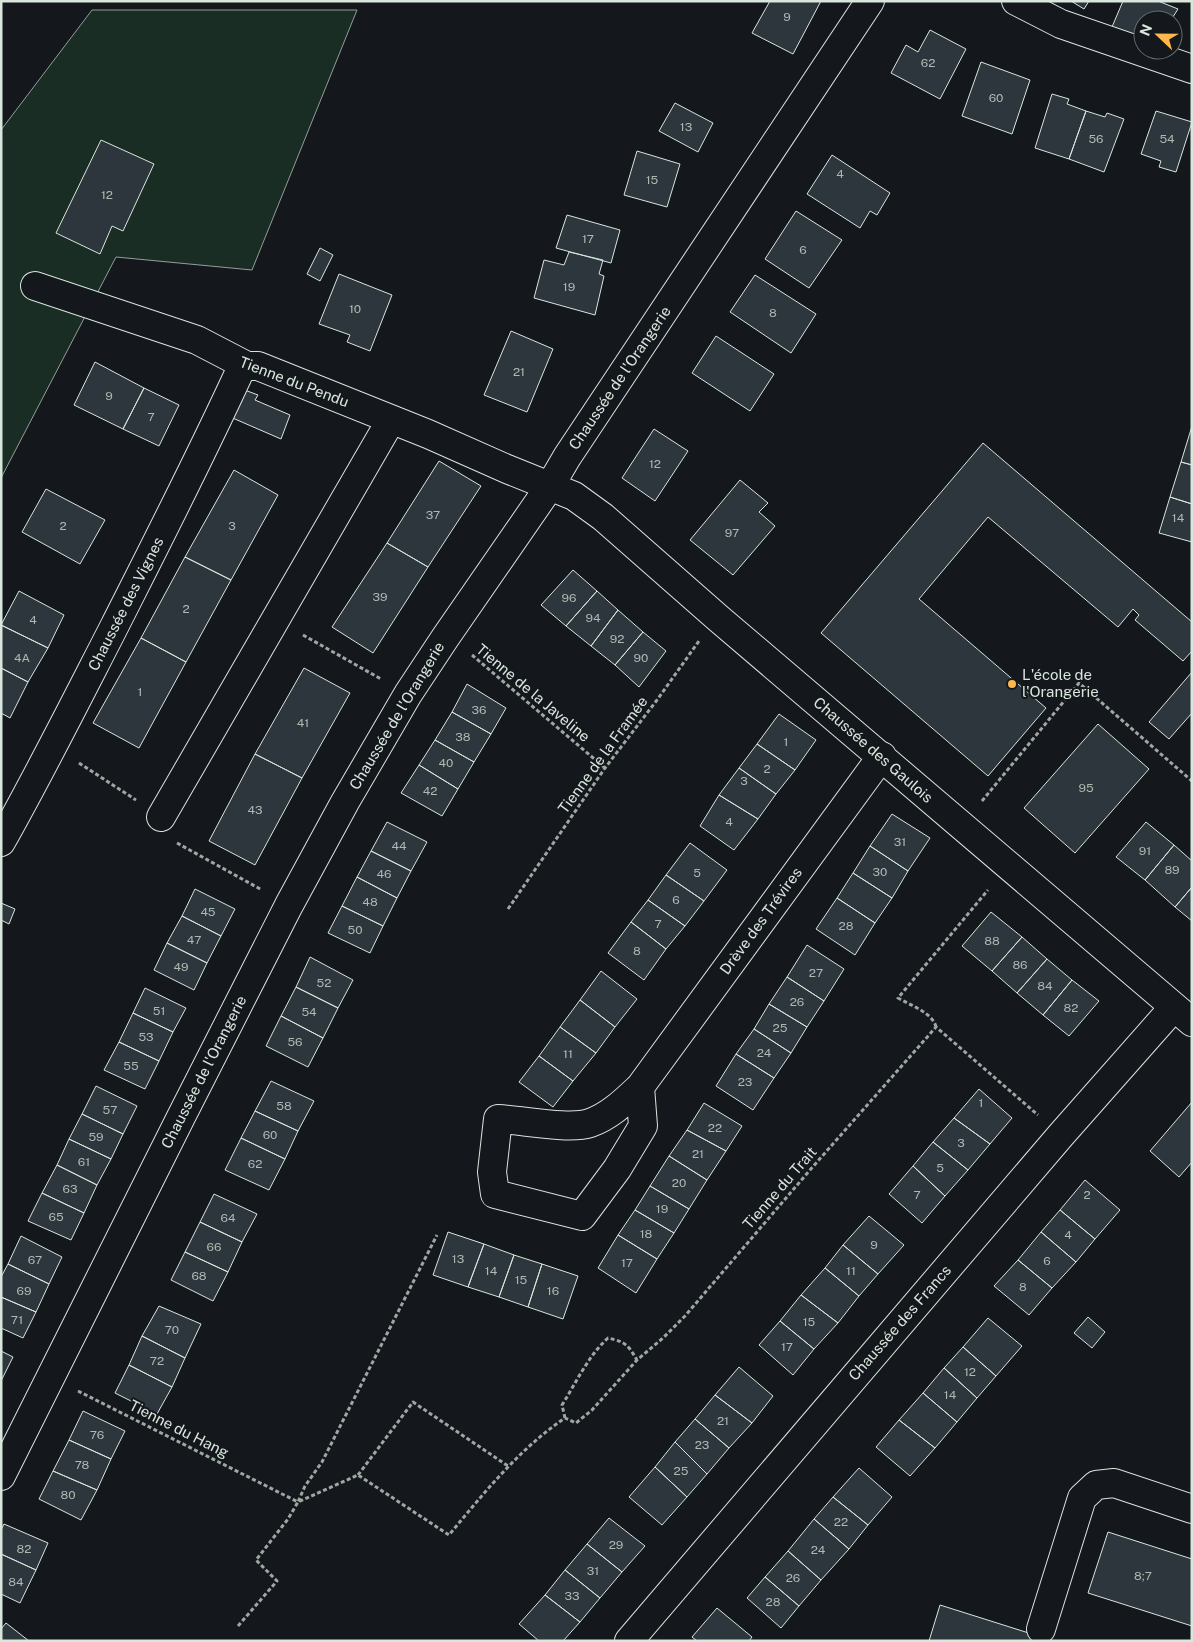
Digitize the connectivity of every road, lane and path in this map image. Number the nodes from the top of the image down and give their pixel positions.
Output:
1 (870, 1) edge
2 (1016, 1) edge
3 (1192, 69) edge
4 (34, 286) dead end
5 (247, 366) junction
6 (391, 420) junction
7 (550, 486) junction
8 (718, 618) junction
9 (274, 619) junction
10 (445, 638) junction
11 (408, 694) junction
12 (53, 746) junction
13 (882, 756) junction
14 (605, 768) junction
15 (1002, 779) dead end
16 (1192, 781) edge
17 (161, 817) junction
18 (1, 842) edge
19 (1009, 866) junction
20 (289, 905) junction
21 (508, 909) dead end
22 (1183, 1015) edge
23 (936, 1028) junction
24 (640, 1087) junction
25 (1062, 1135) junction
26 (437, 1235) dead end
27 (637, 1360) junction
28 (51, 1376) junction
29 (565, 1418) junction
30 (508, 1466) junction
31 (358, 1475) junction
32 (1, 1476) edge
33 (298, 1502) junction
34 (1192, 1509) edge
35 (238, 1626) dead end
36 (1041, 1629) dead end
37 (629, 1641) edge

1 - 7 street, Chaussée de l'Orangerie
2 - 3 street
4 - 5 street, Tienne du Pendu
5 - 6 street, Tienne du Pendu
5 - 12 street, Chaussée des Vignes
6 - 7 street, Tienne du Pendu
6 - 9 street
7 - 8 street, Chaussée des Gaulois
7 - 10 street, Chaussée de l'Orangerie
8 - 13 street, Chaussée des Gaulois
8 - 14 path, Tienne de la Framée
9 - 11 path
9 - 17 street
10 - 11 street, Chaussée de l'Orangerie
10 - 14 path, Tienne de la Javeline
11 - 20 street, Chaussée de l'Orangerie
12 - 17 path
12 - 18 street, Chaussée des Vignes
13 - 19 street, Chaussée des Gaulois
13 - 24 street, Drève des Trévires
14 - 21 path, Tienne de la Framée
15 - 16 path
17 - 20 path
19 - 22 street, Chaussée des Gaulois
19 - 23 path
20 - 28 street, Chaussée de l'Orangerie
22 - 25 street, Chaussée des Francs
23 - 25 path
23 - 27 path, Tienne du Trait
24 - 24 street, Drève des Trévires
25 - 37 street, Chaussée des Francs
26 - 33 path
27 - 29 path, Tienne du Trait
27 - 29 path
28 - 32 street, Chaussée de l'Orangerie
28 - 33 path, Tienne du Hang
29 - 30 path
30 - 31 path
30 - 31 path
31 - 33 path
33 - 35 path
34 - 36 street

